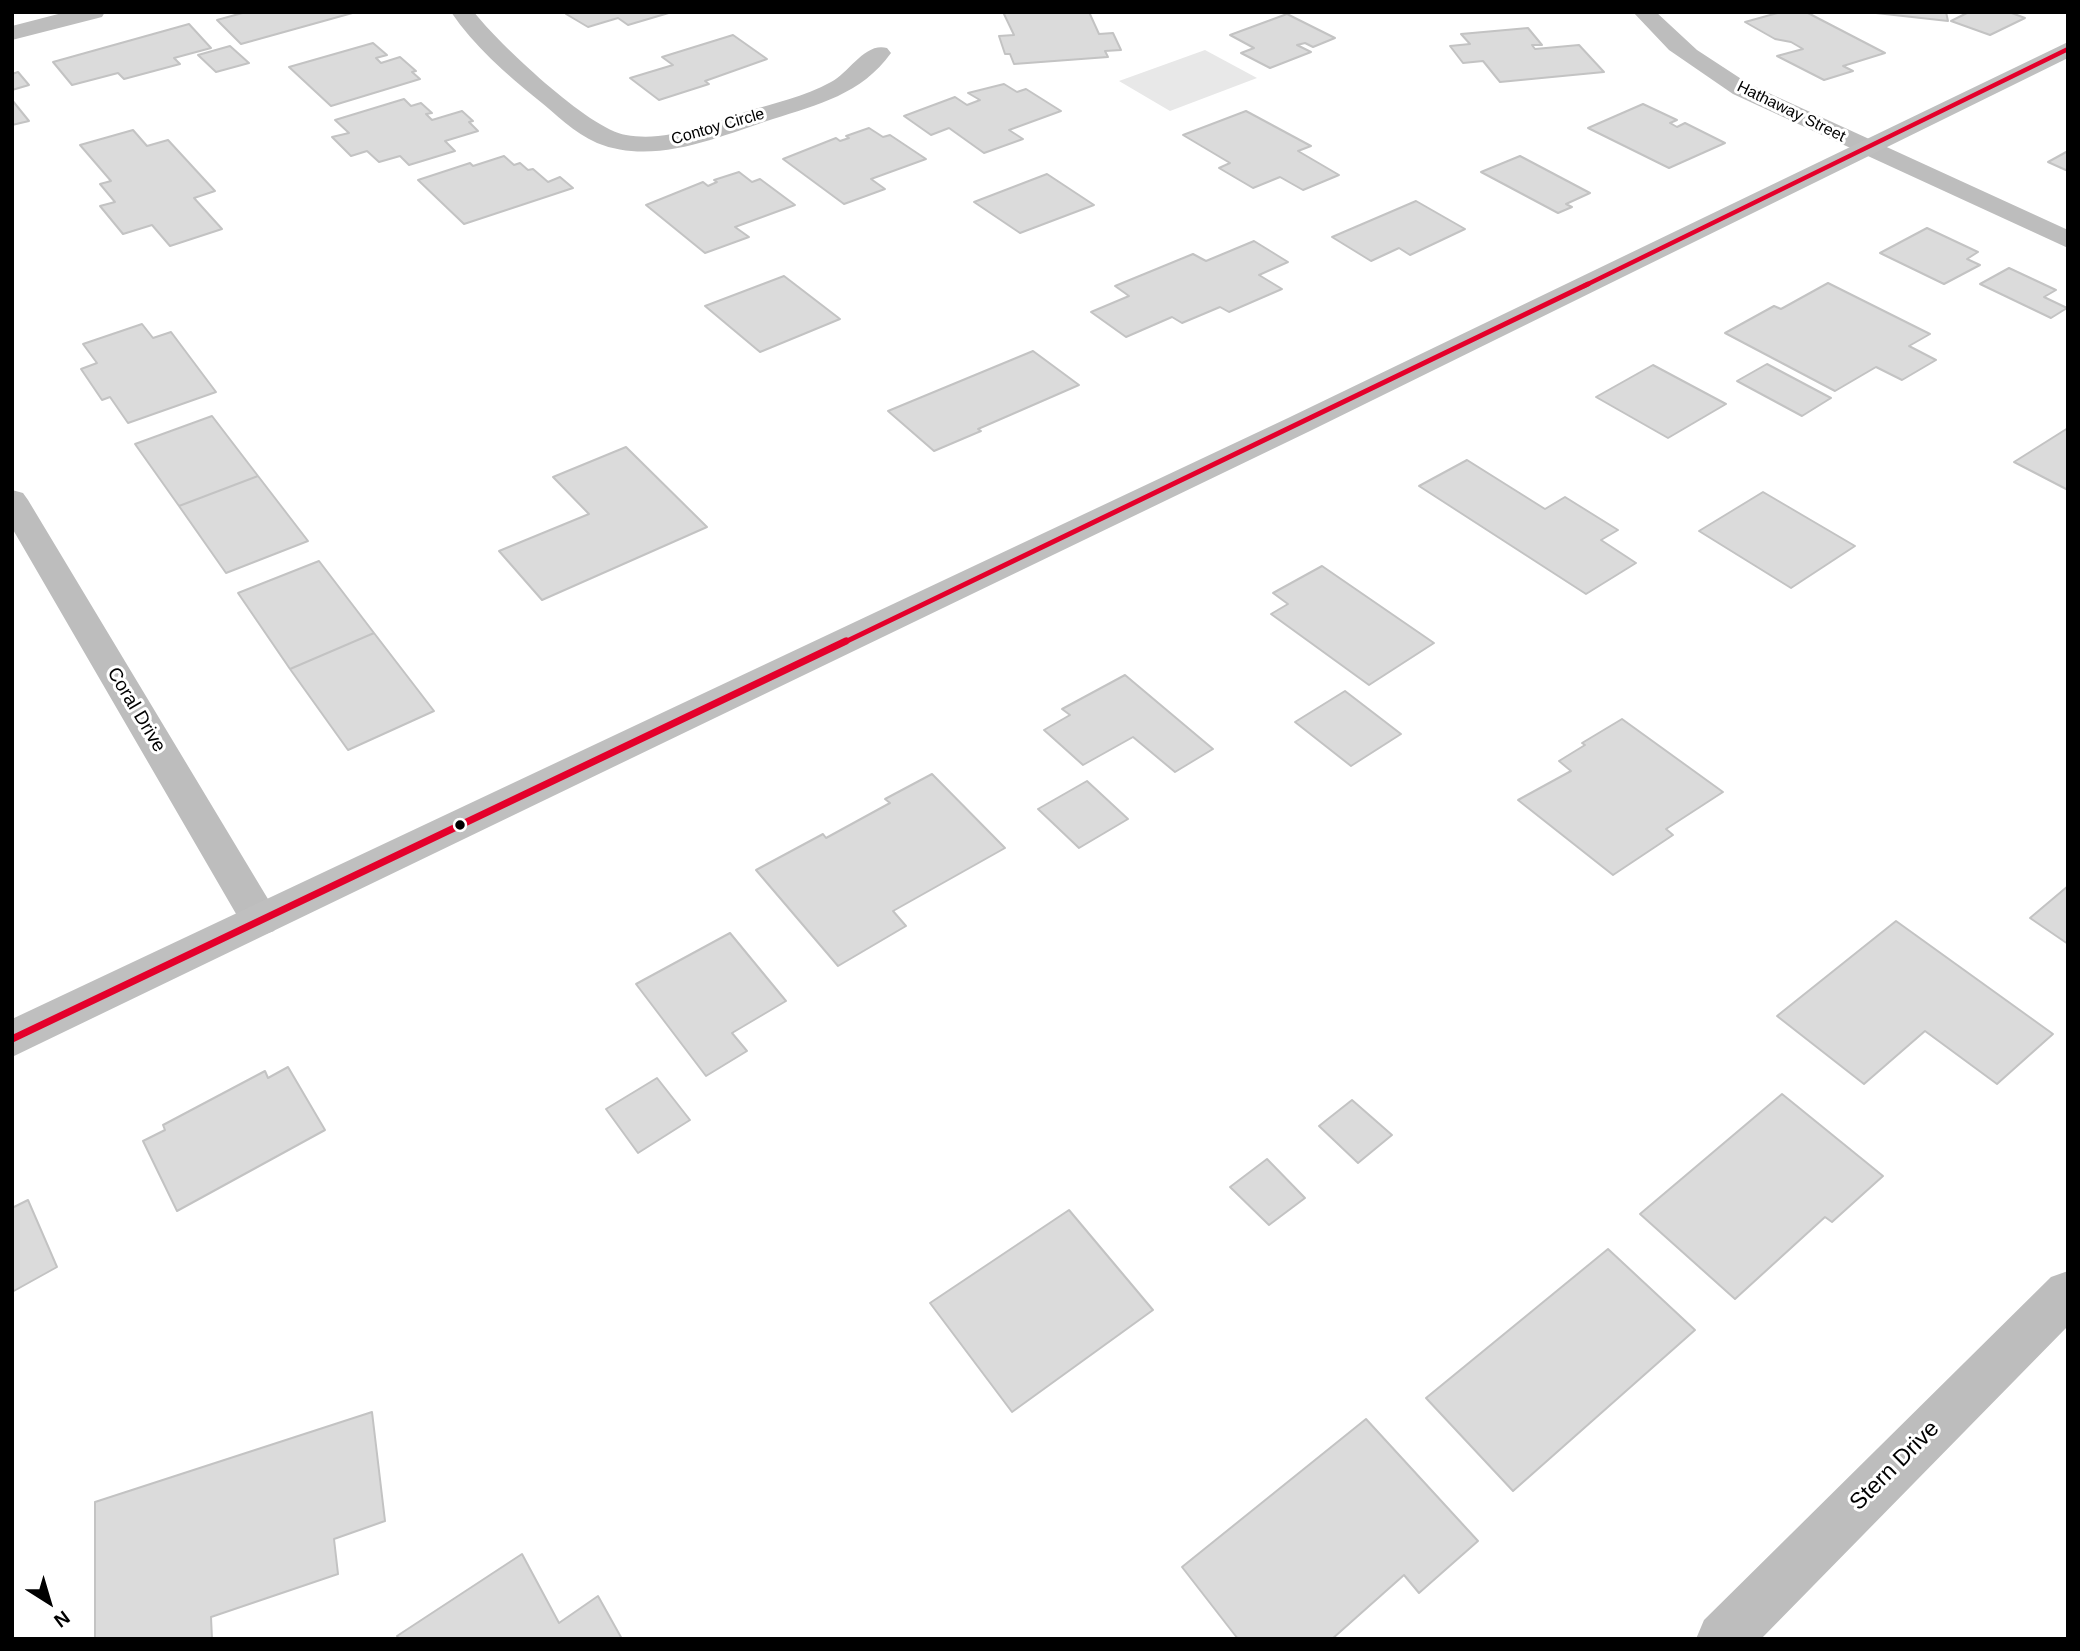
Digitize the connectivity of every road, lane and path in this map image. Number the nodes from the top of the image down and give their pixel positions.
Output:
1 (94, 12) edge
2 (462, 12) edge
3 (1644, 12) edge
4 (12, 33) edge
5 (2068, 49) edge
6 (879, 52) dead end
7 (1868, 149) junction
8 (2068, 240) edge
9 (12, 500) edge
10 (260, 920) junction
11 (12, 1039) edge
12 (2068, 1293) edge
13 (1723, 1639) edge

1 - 4 street
2 - 6 street, Contoy Circle
3 - 7 street, Hathaway Street
5 - 7 street
7 - 8 street, Hathaway Street
7 - 10 street
9 - 10 street, Coral Drive
10 - 11 street
12 - 13 street, Stern Drive

